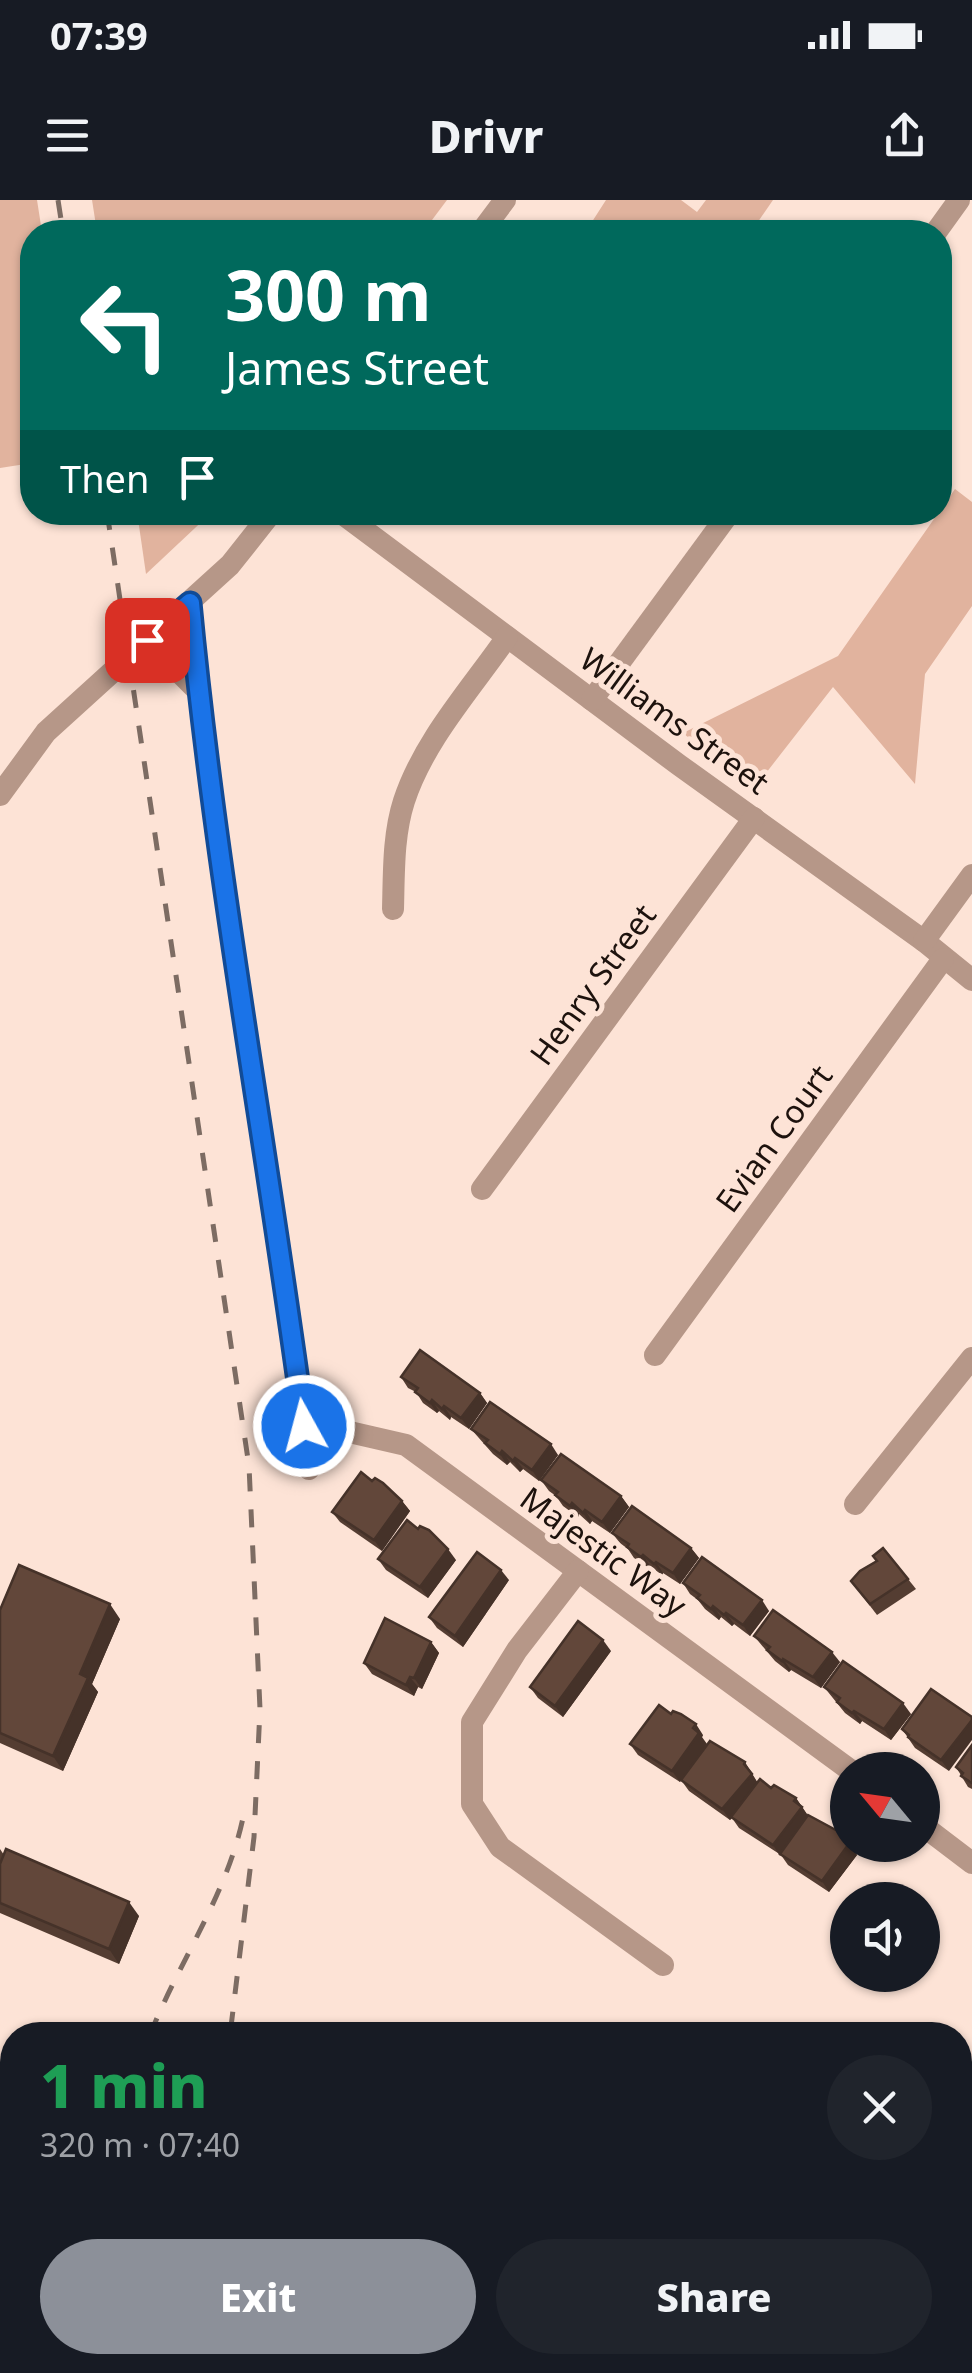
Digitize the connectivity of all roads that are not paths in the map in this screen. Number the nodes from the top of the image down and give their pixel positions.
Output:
1 (262, 525) edge
2 (357, 525) edge
3 (720, 525) edge
4 (190, 603) junction
5 (508, 637) junction
6 (147, 640) junction
7 (196, 690) junction
8 (592, 700) junction
9 (0, 795) edge
10 (754, 818) junction
11 (972, 876) edge
12 (393, 909) dead end
13 (924, 942) junction
14 (943, 959) junction
15 (972, 980) edge
16 (482, 1189) dead end
17 (656, 1355) dead end
18 (972, 1358) edge
19 (304, 1426) junction
20 (309, 1469) dead end
21 (856, 1504) dead end
22 (578, 1572) junction
23 (830, 1755) edge
24 (940, 1839) edge
25 (972, 1863) edge
26 (664, 1966) dead end

1 - 4 street
2 - 5 street, Williams Street
3 - 8 street
4 - 6 street
4 - 7 street
5 - 8 street, Williams Street
5 - 12 street
6 - 7 street
6 - 9 street
7 - 19 street
8 - 10 street, Williams Street
10 - 13 street, Williams Street
10 - 16 street, Henry Street
11 - 13 street
13 - 14 street, Williams Street
14 - 15 street, Williams Street
14 - 17 street, Evian Court
18 - 21 street
19 - 20 street
19 - 22 street, Majestic Way
22 - 23 street, Majestic Way
22 - 26 street
24 - 25 street

